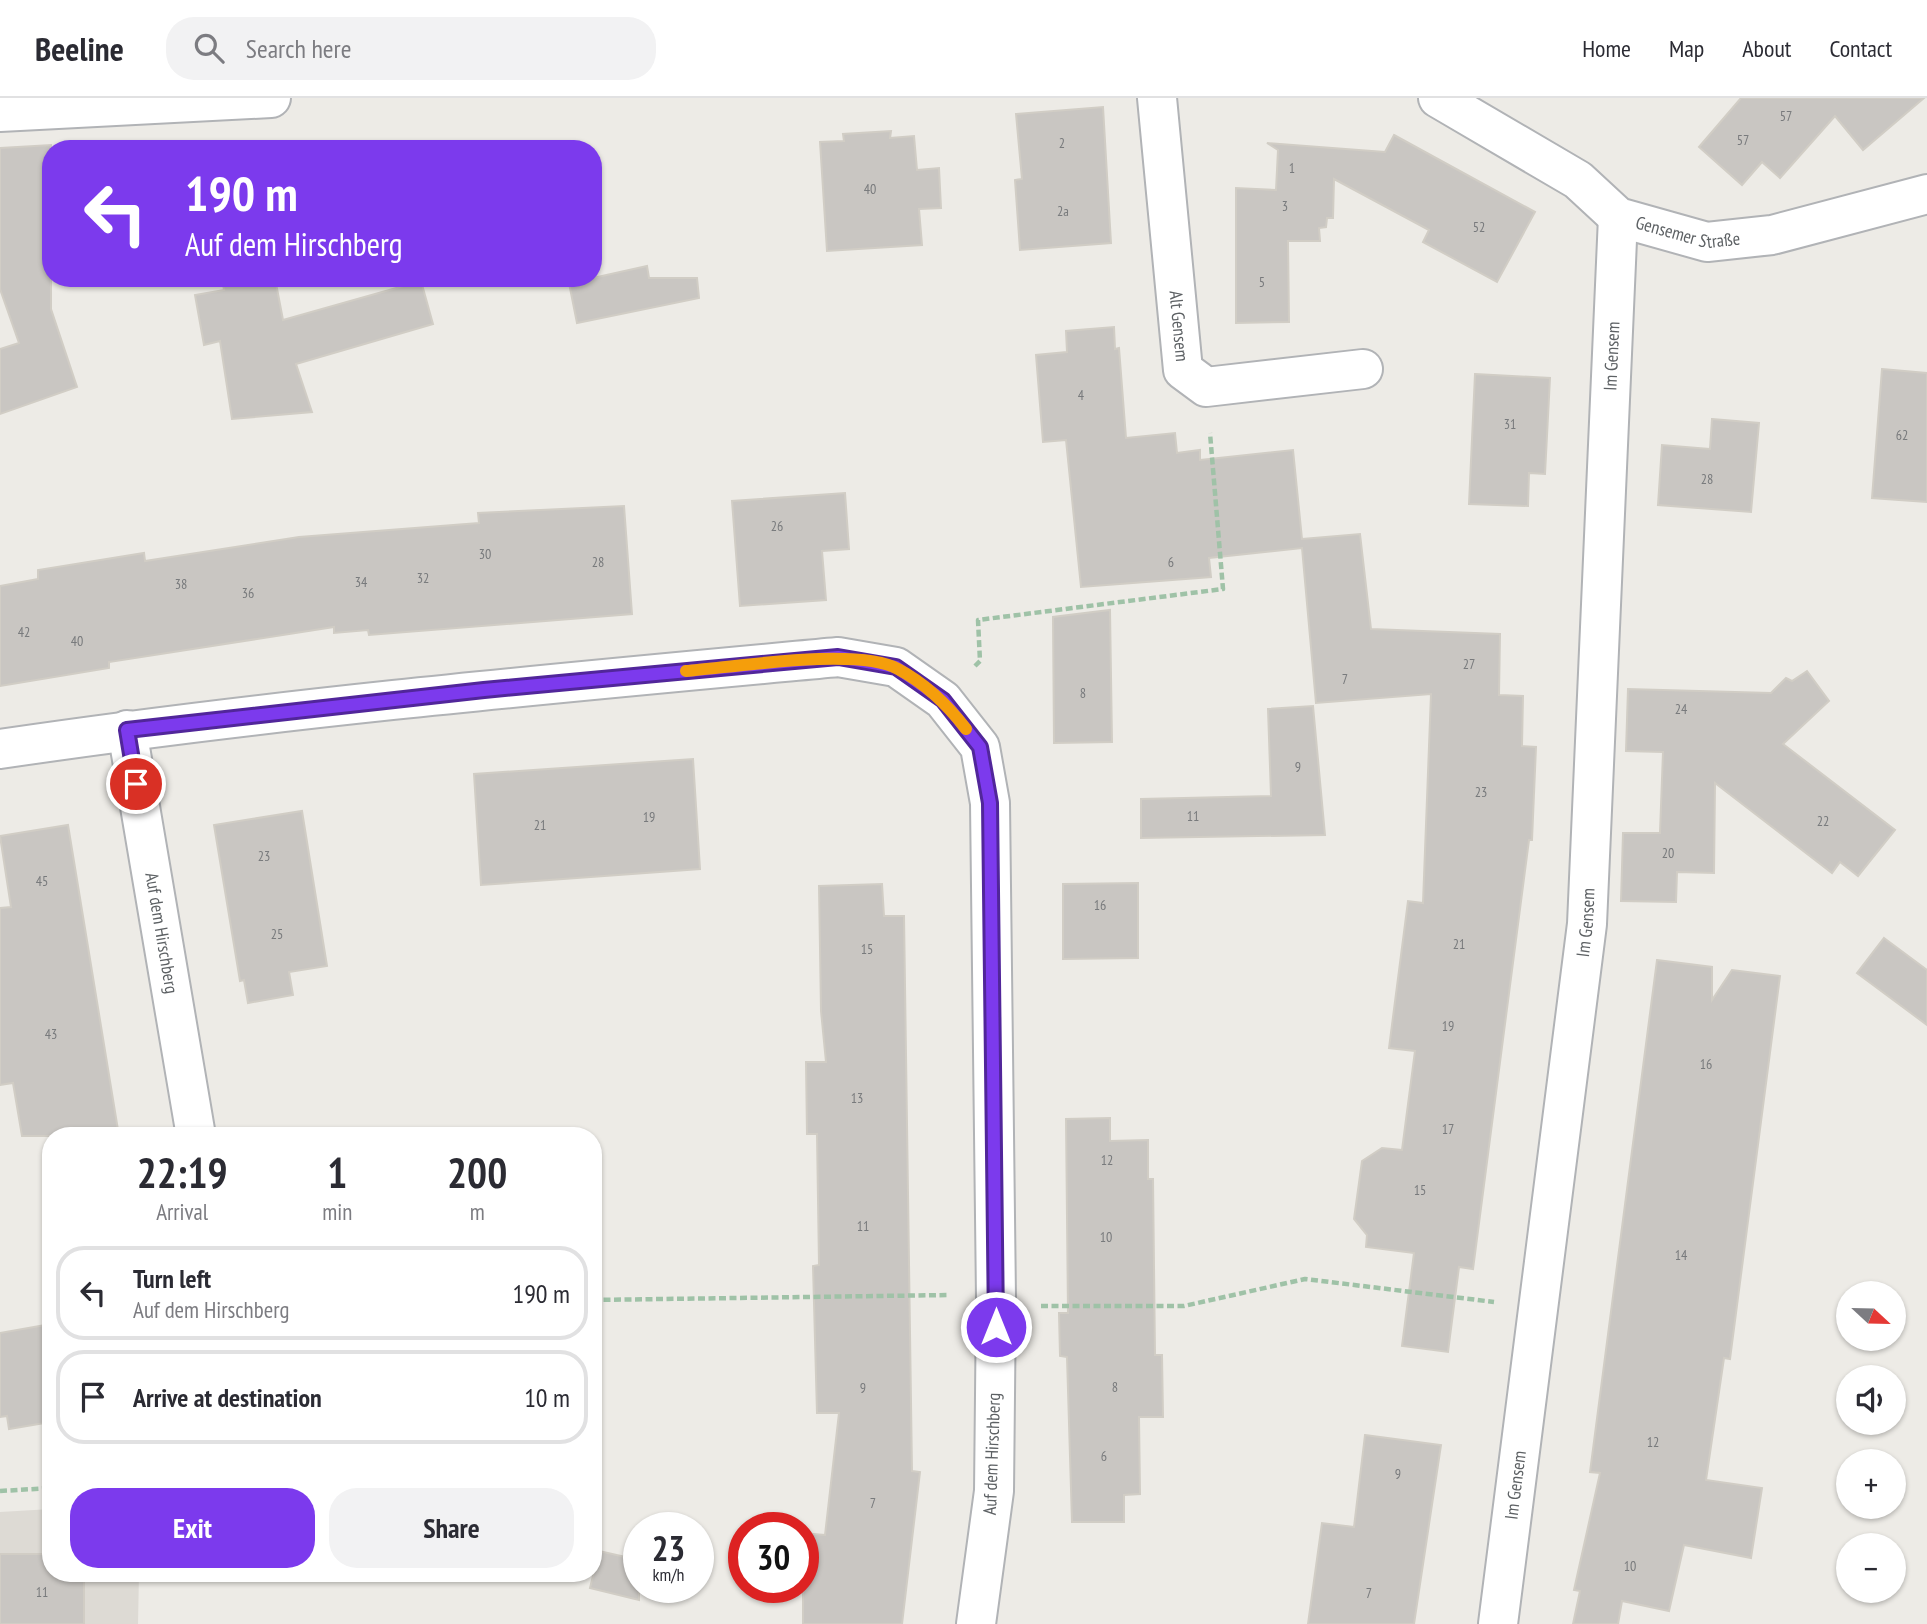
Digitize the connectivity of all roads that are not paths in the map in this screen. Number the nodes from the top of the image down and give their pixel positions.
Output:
1 (271, 98) edge
2 (1157, 98) edge
3 (1438, 98) edge
4 (0, 112) edge
5 (1927, 194) edge
6 (1618, 217) junction
7 (1363, 369) dead end
8 (127, 730) junction
9 (0, 749) edge
10 (194, 1127) edge
11 (976, 1624) edge
12 (1498, 1624) edge

1 - 4 street
2 - 7 street, Alt Gensem
3 - 6 street, Gensemer Straße
5 - 6 street, Gensemer Straße
6 - 12 street, Im Gensem
8 - 9 street, Auf dem Hirschberg
8 - 10 street, Auf dem Hirschberg
8 - 11 street, Auf dem Hirschberg

